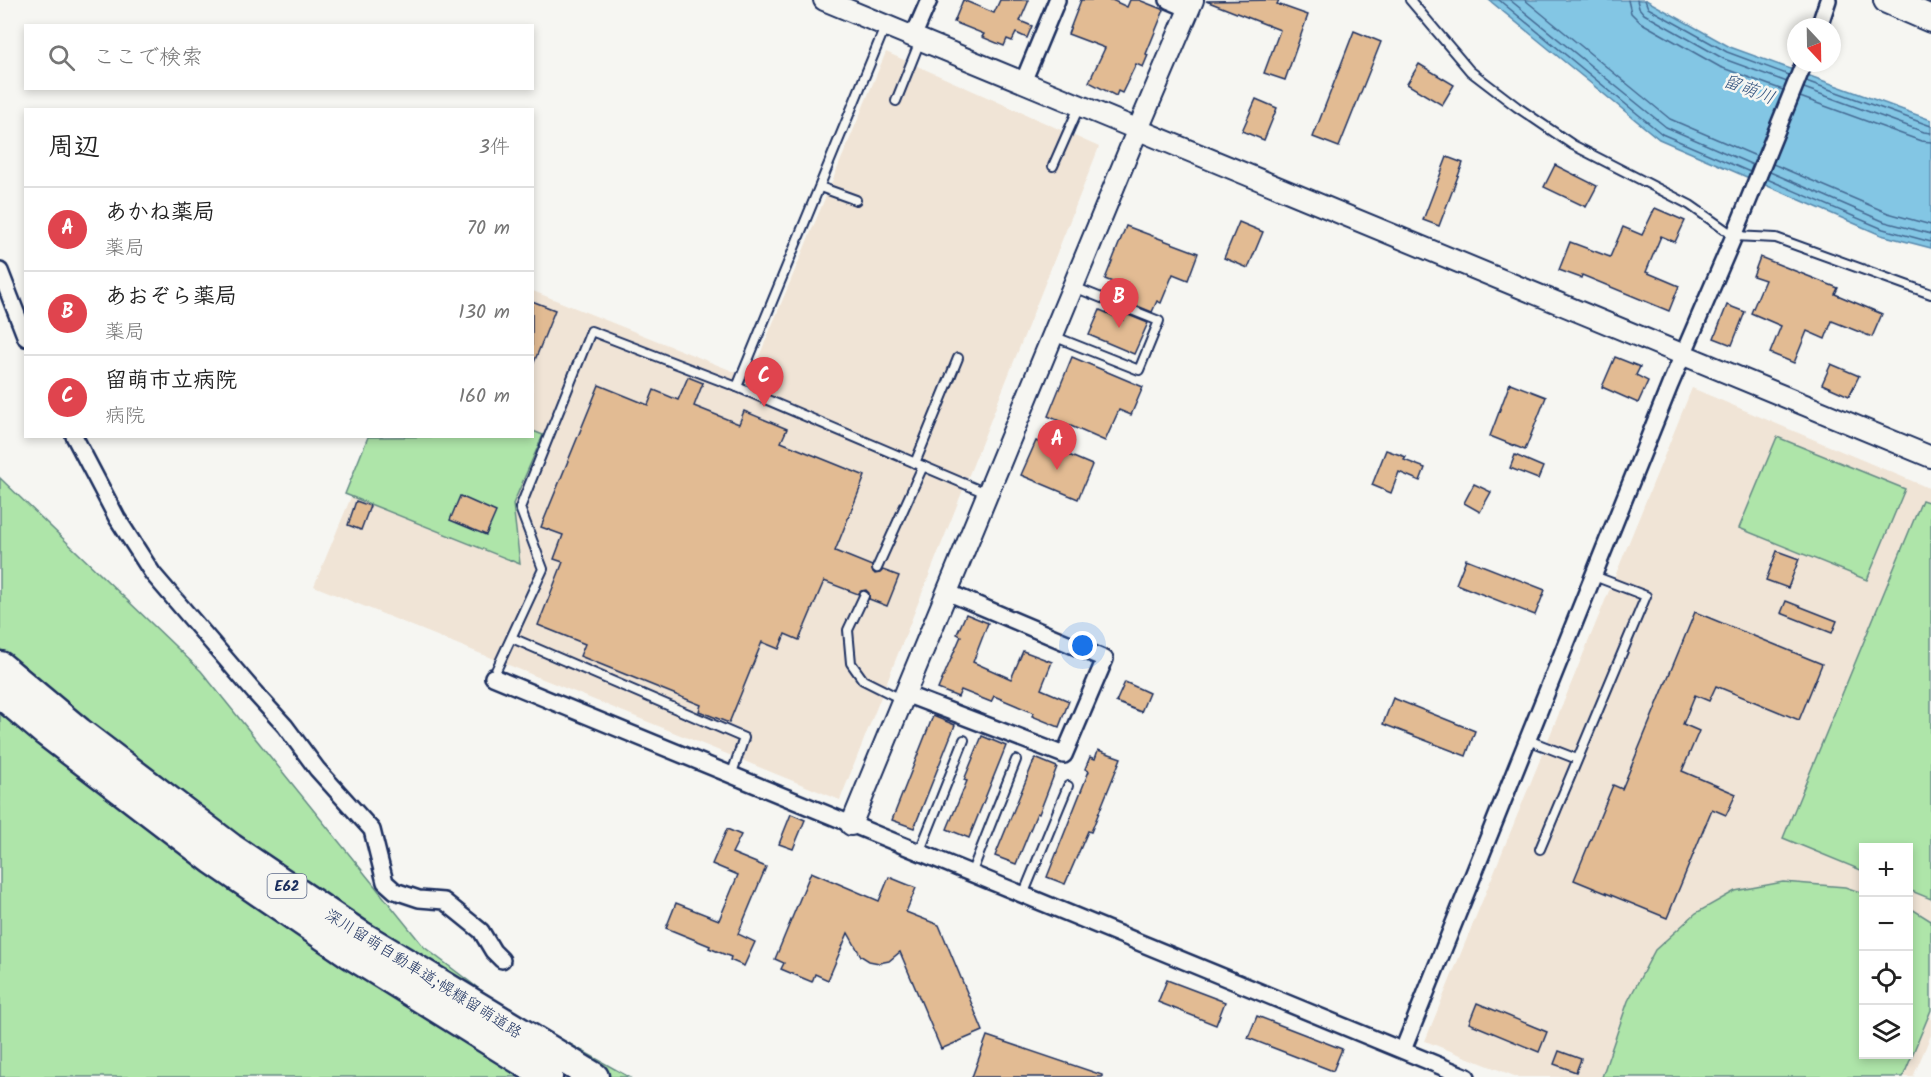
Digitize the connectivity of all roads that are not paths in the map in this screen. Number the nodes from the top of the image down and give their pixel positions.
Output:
1 (824, 0) edge
2 (929, 0) edge
3 (1057, 0) edge
4 (1168, 0) edge
5 (1410, 0) edge
6 (1828, 0) edge
7 (1887, 0) edge
8 (1191, 4) edge
9 (1822, 18) edge
10 (1931, 19) edge
11 (886, 26) junction
12 (917, 38) junction
13 (1800, 72) edge
14 (1023, 82) junction
15 (896, 101) dead end
16 (1080, 105) junction
17 (1138, 129) junction
18 (1053, 166) dead end
19 (820, 188) junction
20 (856, 200) dead end
21 (1736, 231) junction
22 (0, 271) edge
23 (1073, 286) junction
24 (1931, 294) edge
25 (24, 333) edge
26 (1053, 336) junction
27 (1684, 355) junction
28 (958, 358) dead end
29 (737, 387) junction
30 (75, 438) edge
31 (1931, 457) edge
32 (919, 464) junction
33 (988, 494) junction
34 (877, 568) dead end
35 (1593, 576) junction
36 (947, 592) junction
37 (864, 596) dead end
38 (512, 638) junction
39 (0, 666) edge
40 (493, 677) joint
41 (0, 693) edge
42 (904, 697) junction
43 (964, 740) dead end
44 (1528, 740) junction
45 (1577, 759) junction
46 (1016, 760) dead end
47 (731, 776) junction
48 (1068, 786) dead end
49 (851, 825) junction
50 (1540, 849) dead end
51 (920, 853) junction
52 (971, 874) junction
53 (1023, 896) junction
54 (502, 960) dead end
55 (1403, 1050) junction
56 (548, 1077) edge
57 (594, 1077) edge
58 (1467, 1077) edge

1 - 11 street
2 - 12 street
3 - 14 street
4 - 8 street
5 - 21 lane
6 - 9 street
7 - 10 highway
8 - 17 street
11 - 12 street
11 - 19 lane
12 - 14 street
12 - 15 lane
13 - 21 street
14 - 16 street
16 - 17 street
16 - 18 lane
17 - 23 street
17 - 27 street
19 - 20 lane
19 - 29 lane
21 - 24 lane
21 - 27 street
22 - 25 street
23 - 26 street
23 - 26 lane
26 - 33 street
27 - 31 street
27 - 35 street
28 - 32 lane
29 - 32 lane
29 - 38 lane
30 - 54 street
32 - 33 lane
32 - 34 lane
33 - 36 street
35 - 44 street
35 - 45 lane
36 - 42 street
36 - 42 street
37 - 42 lane
38 - 40 lane
38 - 47 lane
39 - 57 highway, 深川留萌自動車道;幌糠留萌道路 / E62
40 - 47 street
41 - 56 highway, 深川留萌自動車道;幌糠留萌道路 / E62
42 - 49 street
43 - 51 lane
44 - 45 lane
44 - 55 street
45 - 50 lane
46 - 52 lane
47 - 49 street
48 - 53 lane
49 - 51 street
51 - 52 street
52 - 53 street
53 - 55 street
55 - 58 street

